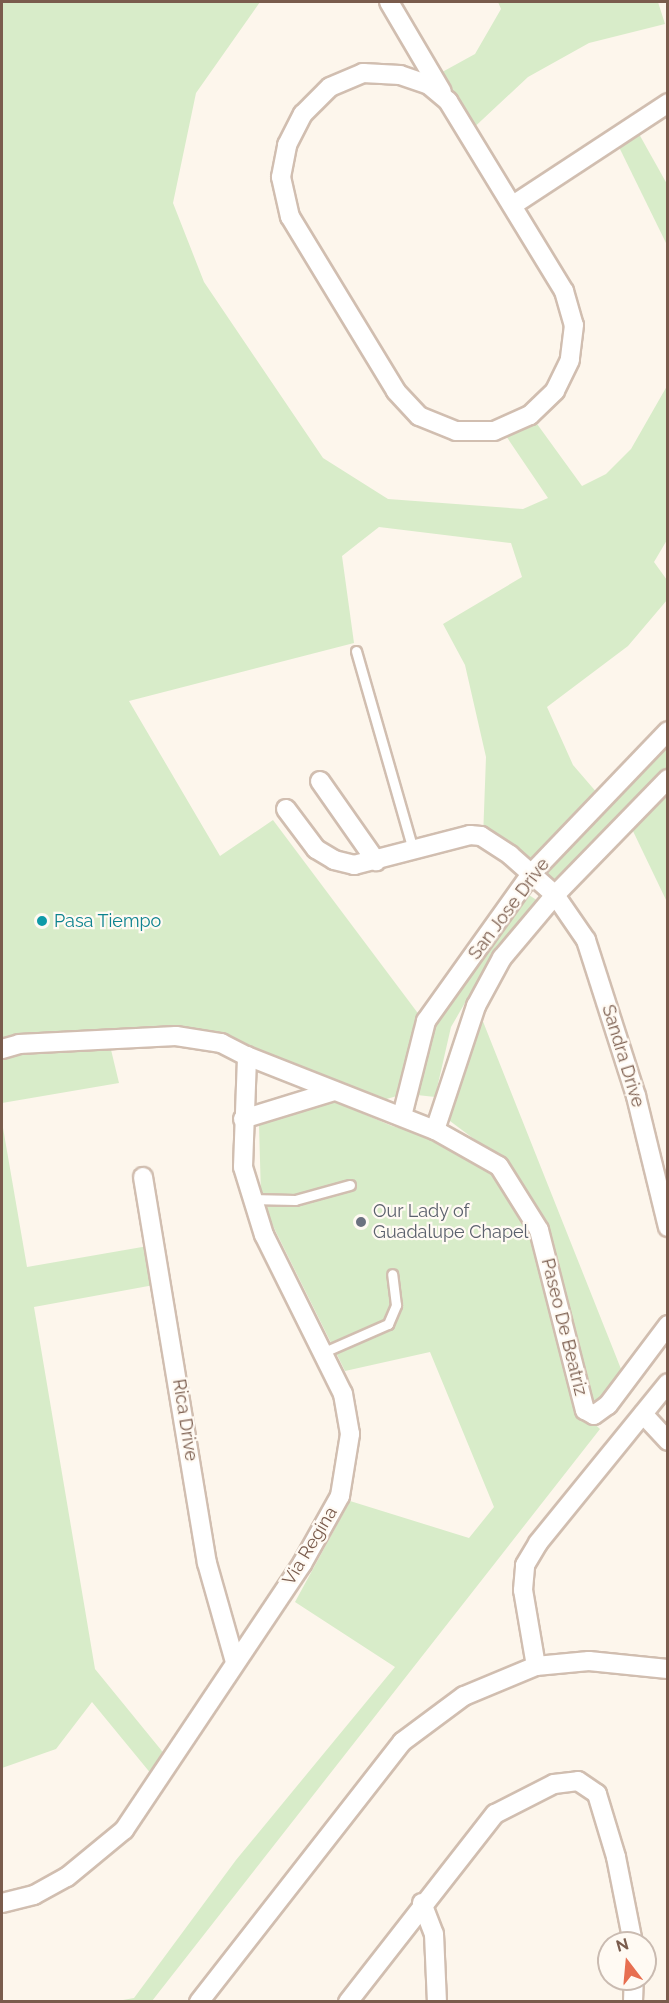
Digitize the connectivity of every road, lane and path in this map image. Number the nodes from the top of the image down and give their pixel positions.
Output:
1 (389, 2) edge
2 (448, 101) junction
3 (668, 103) edge
4 (513, 205) junction
5 (356, 651) dead end
6 (668, 731) edge
7 (668, 779) edge
8 (320, 781) dead end
9 (286, 809) dead end
10 (413, 851) junction
11 (376, 861) junction
12 (531, 874) junction
13 (555, 895) junction
14 (2, 1049) edge
15 (247, 1056) junction
16 (334, 1091) junction
17 (402, 1116) junction
18 (243, 1119) junction
19 (435, 1130) junction
20 (143, 1177) dead end
21 (350, 1185) dead end
22 (250, 1199) junction
23 (668, 1227) edge
24 (392, 1274) dead end
25 (668, 1325) edge
26 (324, 1352) junction
27 (668, 1383) edge
28 (643, 1414) junction
29 (668, 1441) edge
30 (236, 1662) junction
31 (536, 1666) junction
32 (668, 1669) edge
33 (2, 1903) edge
34 (422, 1903) junction
35 (631, 1931) edge
36 (199, 2001) edge
37 (348, 2001) edge
38 (437, 2001) edge

1 - 2 street
2 - 4 street
2 - 4 street
3 - 4 street
5 - 10 lane
6 - 12 street, San Jose Drive
7 - 13 street, San Jose Drive
8 - 11 street
9 - 11 street, Sandra Drive
10 - 11 street, Sandra Drive
10 - 12 street, Sandra Drive
12 - 13 street, Sandra Drive
12 - 17 street, San Jose Drive
13 - 19 street, San Jose Drive
13 - 23 street, Sandra Drive
14 - 15 street
15 - 16 street
15 - 18 street, Via Regina
16 - 17 street
16 - 18 street
17 - 19 street
18 - 22 street, Via Regina
19 - 25 street, Paseo De Beatriz
20 - 30 street, Rica Drive
21 - 22 lane
22 - 26 street, Via Regina
24 - 26 lane
26 - 30 street, Via Regina
27 - 28 street
28 - 29 street
28 - 31 street
30 - 33 street, Via Regina
31 - 32 street
31 - 36 street
34 - 35 street
34 - 37 street
34 - 38 street

